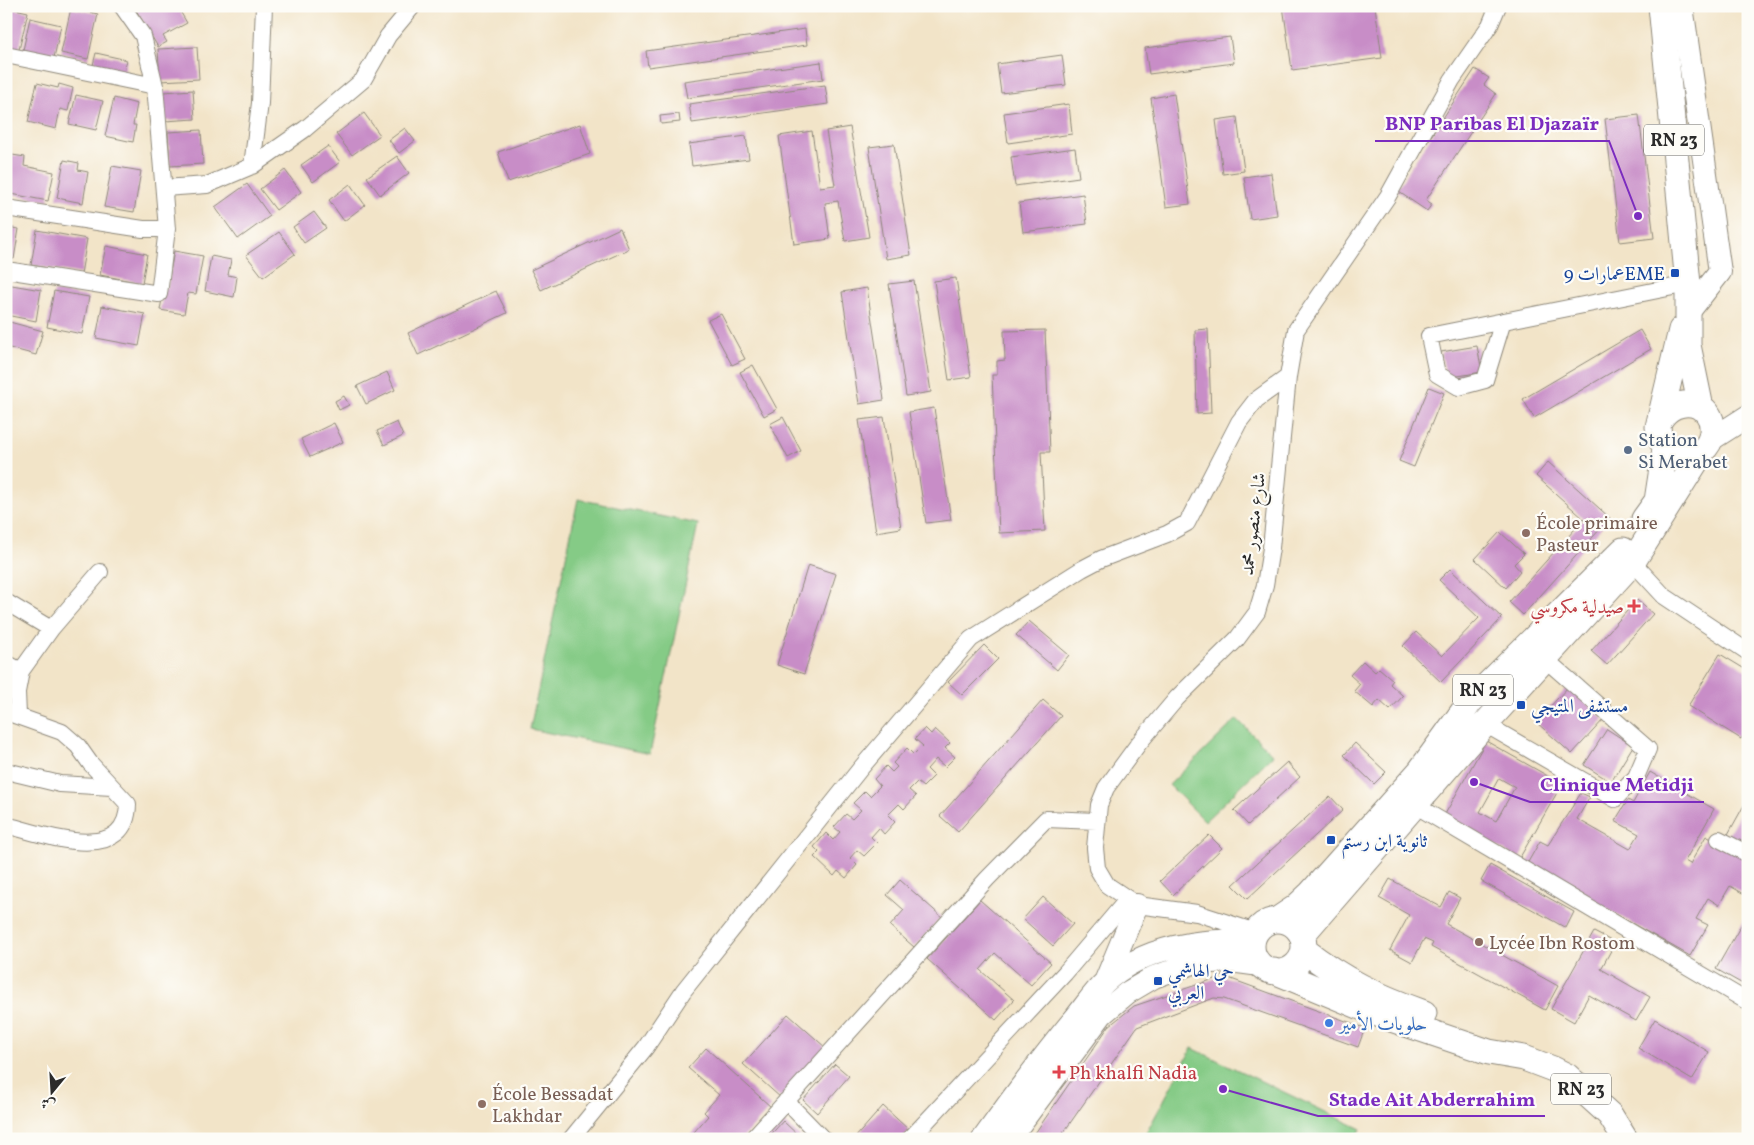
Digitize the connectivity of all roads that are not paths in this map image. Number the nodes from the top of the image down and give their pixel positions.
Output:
1 (122, 6) edge
2 (264, 6) edge
3 (413, 6) edge
4 (1498, 6) edge
5 (1661, 6) edge
6 (1682, 6) edge
7 (6, 56) edge
8 (155, 86) junction
9 (252, 166) junction
10 (164, 188) junction
11 (6, 208) edge
12 (167, 229) junction
13 (6, 270) edge
14 (1688, 284) junction
15 (1687, 314) junction
16 (1503, 321) junction
17 (1288, 377) junction
18 (1704, 411) junction
19 (1660, 420) junction
20 (1743, 420) edge
21 (1707, 445) junction
22 (1665, 449) junction
23 (1627, 556) junction
24 (100, 572) dead end
25 (6, 602) edge
26 (52, 629) junction
27 (1748, 652) edge
28 (1545, 659) junction
29 (6, 663) edge
30 (21, 671) junction
31 (12, 714) edge
32 (1485, 724) junction
33 (6, 771) edge
34 (112, 787) junction
35 (1408, 801) junction
36 (1097, 822) junction
37 (6, 825) edge
38 (1720, 838) dead end
39 (1748, 854) edge
40 (1132, 903) junction
41 (1318, 915) junction
42 (1262, 931) junction
43 (1303, 943) junction
44 (1267, 968) junction
45 (1327, 968) junction
46 (1106, 982) junction
47 (1748, 1002) edge
48 (1524, 1058) junction
49 (786, 1101) junction
50 (571, 1139) edge
51 (752, 1139) edge
52 (823, 1139) edge
53 (910, 1139) edge
54 (983, 1139) edge
55 (1009, 1139) edge
56 (1625, 1139) edge

1 - 8 street
2 - 9 street
3 - 9 street
4 - 17 street, شارع منصور محمد
5 - 14 main road, RN 23
6 - 15 street
7 - 8 street
8 - 10 street
9 - 10 street
10 - 12 street
11 - 12 street
12 - 13 street
14 - 15 main road, RN 23
14 - 16 street
15 - 18 main road, RN 23
15 - 19 main road, RN 23
16 - 16 street
17 - 36 street, شارع منصور محمد
17 - 50 street
18 - 19 main road
18 - 20 street
18 - 21 main road
19 - 22 main road
20 - 21 street
21 - 22 main road
21 - 23 main road, RN 23
22 - 23 main road, RN 23
23 - 27 street
23 - 28 main road, RN 23
23 - 35 main road, RN 23
24 - 26 street
25 - 26 street
26 - 30 street
28 - 32 main road, RN 23
28 - 32 street
29 - 30 street
30 - 31 street
31 - 34 street
32 - 35 main road, RN 23
33 - 34 street
34 - 37 street
35 - 41 main road, RN 23
35 - 42 main road, RN 23
35 - 47 street
36 - 40 street, شارع منصور محمد
36 - 49 street
38 - 39 street
40 - 42 street, شارع منصور محمد
40 - 46 street
40 - 53 street
41 - 43 main road, RN 23
41 - 45 main road
42 - 43 main road
42 - 44 main road
42 - 46 street
43 - 44 main road
43 - 45 main road, RN 23
44 - 48 main road, RN 23
44 - 55 street
45 - 48 main road, RN 23
46 - 54 street
48 - 56 main road, RN 23
49 - 51 street
49 - 52 street

